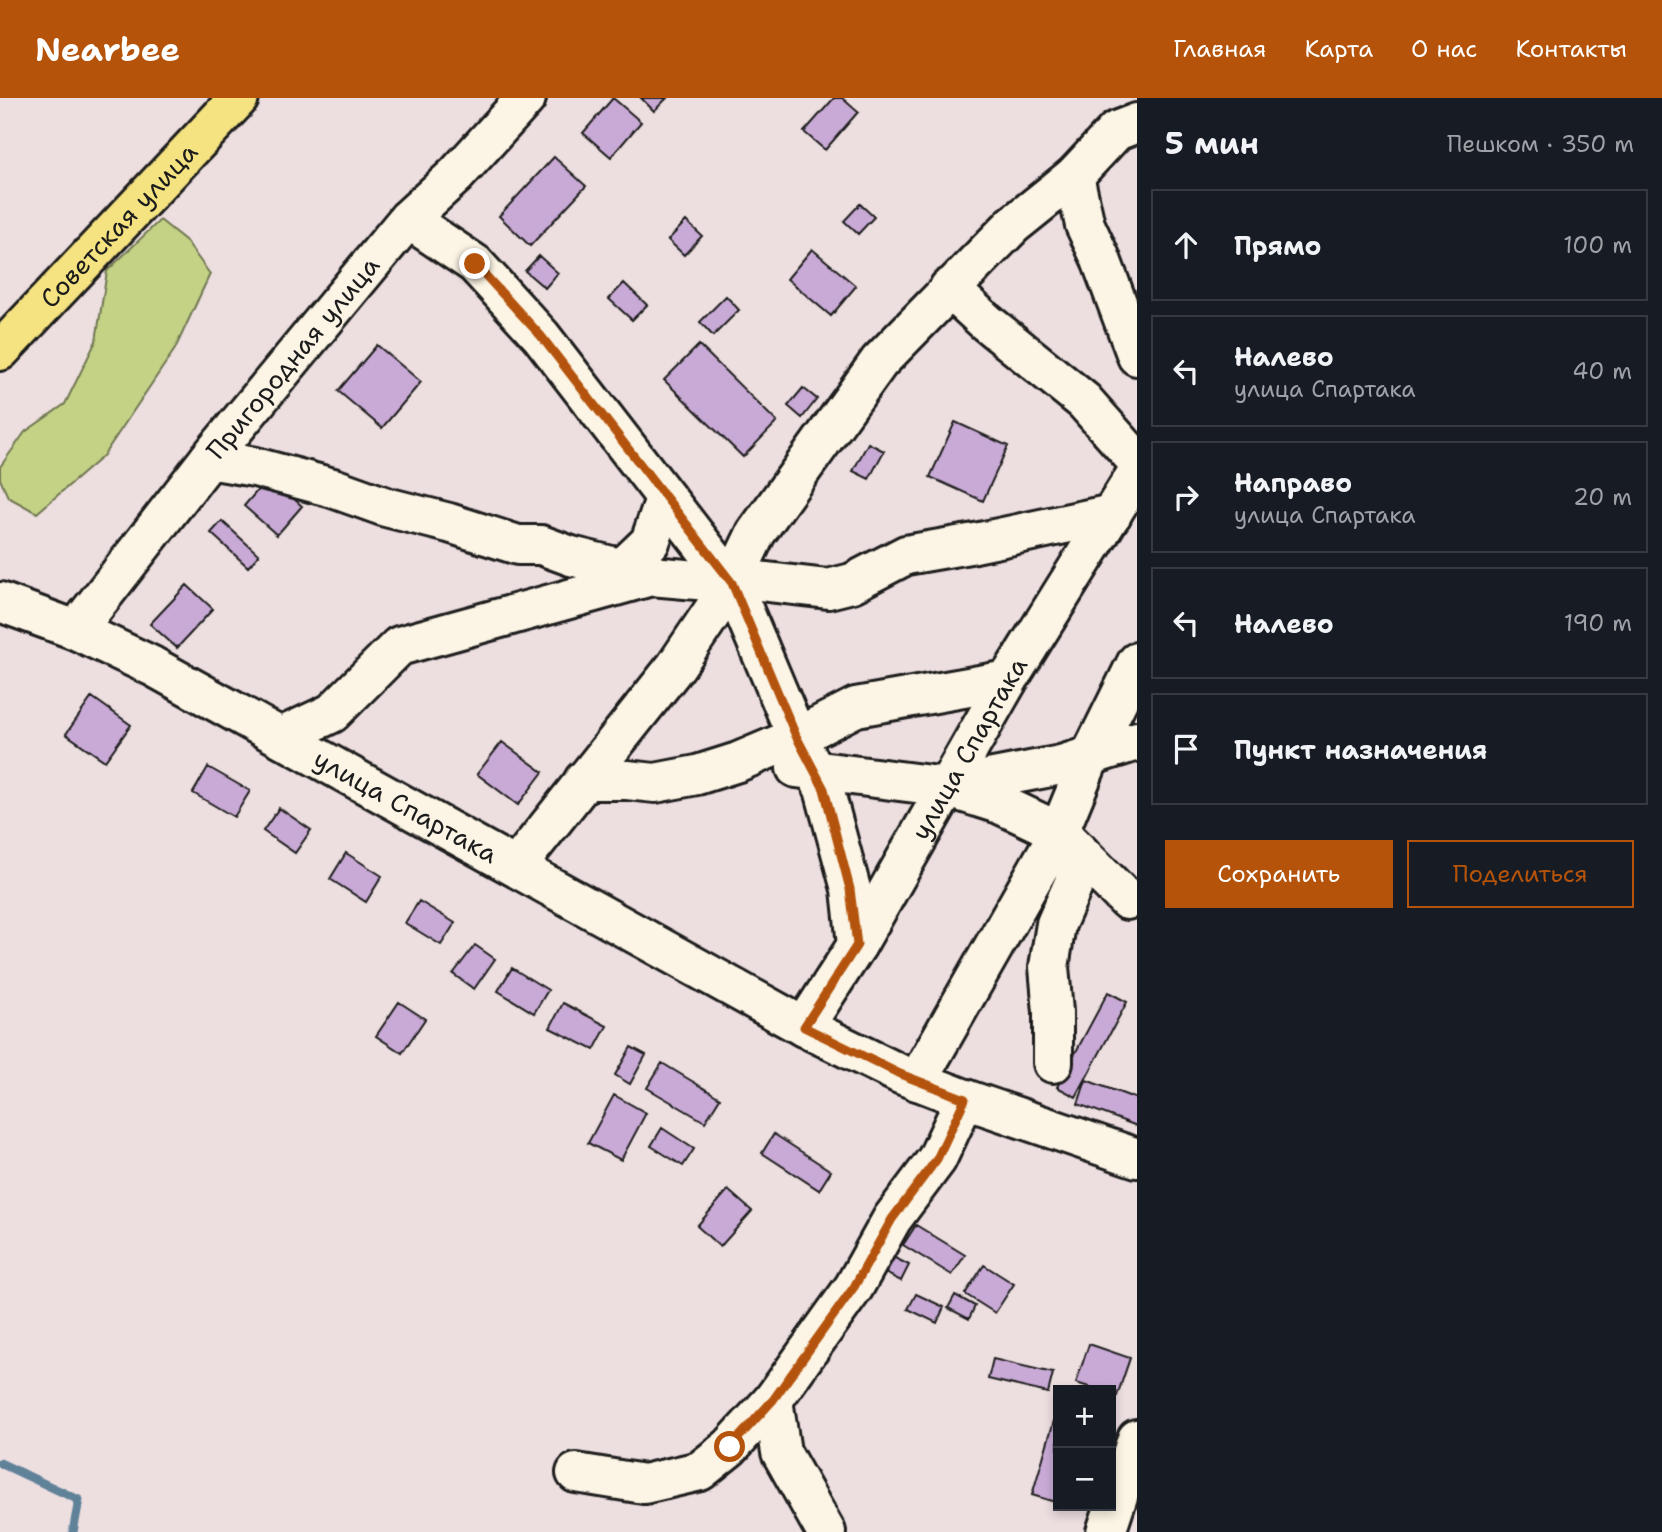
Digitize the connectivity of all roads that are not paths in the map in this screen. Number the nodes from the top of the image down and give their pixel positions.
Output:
1 (239, 98) edge
2 (526, 98) edge
3 (1137, 123) edge
4 (1074, 176) junction
5 (408, 219) junction
6 (949, 288) junction
7 (0, 351) edge
8 (1137, 356) edge
9 (209, 458) junction
10 (1137, 461) edge
11 (1137, 473) edge
12 (665, 499) junction
13 (1112, 514) junction
14 (610, 580) junction
15 (732, 583) junction
16 (0, 602) edge
17 (76, 630) junction
18 (1137, 662) edge
19 (1008, 680) junction
20 (281, 737) junction
21 (1137, 741) edge
22 (806, 753) junction
23 (1090, 757) junction
24 (584, 780) junction
25 (947, 788) junction
26 (1069, 842) junction
27 (516, 867) junction
28 (1127, 900) dead end
29 (857, 945) junction
30 (804, 1027) junction
31 (1053, 1063) dead end
32 (918, 1081) junction
33 (965, 1099) junction
34 (1137, 1158) edge
35 (773, 1400) junction
36 (1137, 1439) edge
37 (576, 1473) dead end
38 (826, 1532) edge
39 (1106, 1532) edge

1 - 7 highway, Советская улица
2 - 5 street, Пригородная улица
3 - 4 street
4 - 6 street
4 - 8 street
5 - 9 street, Пригородная улица
5 - 12 street
6 - 10 street
6 - 15 street
9 - 14 street
9 - 17 street, Пригородная улица
11 - 13 street, улица Спартака
12 - 14 street
12 - 15 street
13 - 15 street
13 - 19 street, улица Спартака
14 - 15 street
14 - 20 street
15 - 22 street
15 - 24 street
16 - 17 street, улица Спартака
17 - 20 street, улица Спартака
18 - 23 street
19 - 22 street
19 - 25 street, улица Спартака
20 - 27 street, улица Спартака
21 - 23 street
22 - 24 street
22 - 25 street
22 - 29 street
23 - 25 street
23 - 26 street
24 - 27 street
25 - 26 street
25 - 29 street, улица Спартака
26 - 28 street
26 - 31 street
26 - 32 street
27 - 30 street, улица Спартака
29 - 30 street, улица Спартака
30 - 32 street, улица Спартака
32 - 33 street, улица Спартака
33 - 34 street, улица Спартака
33 - 35 street
35 - 37 street
35 - 38 street
36 - 39 street

